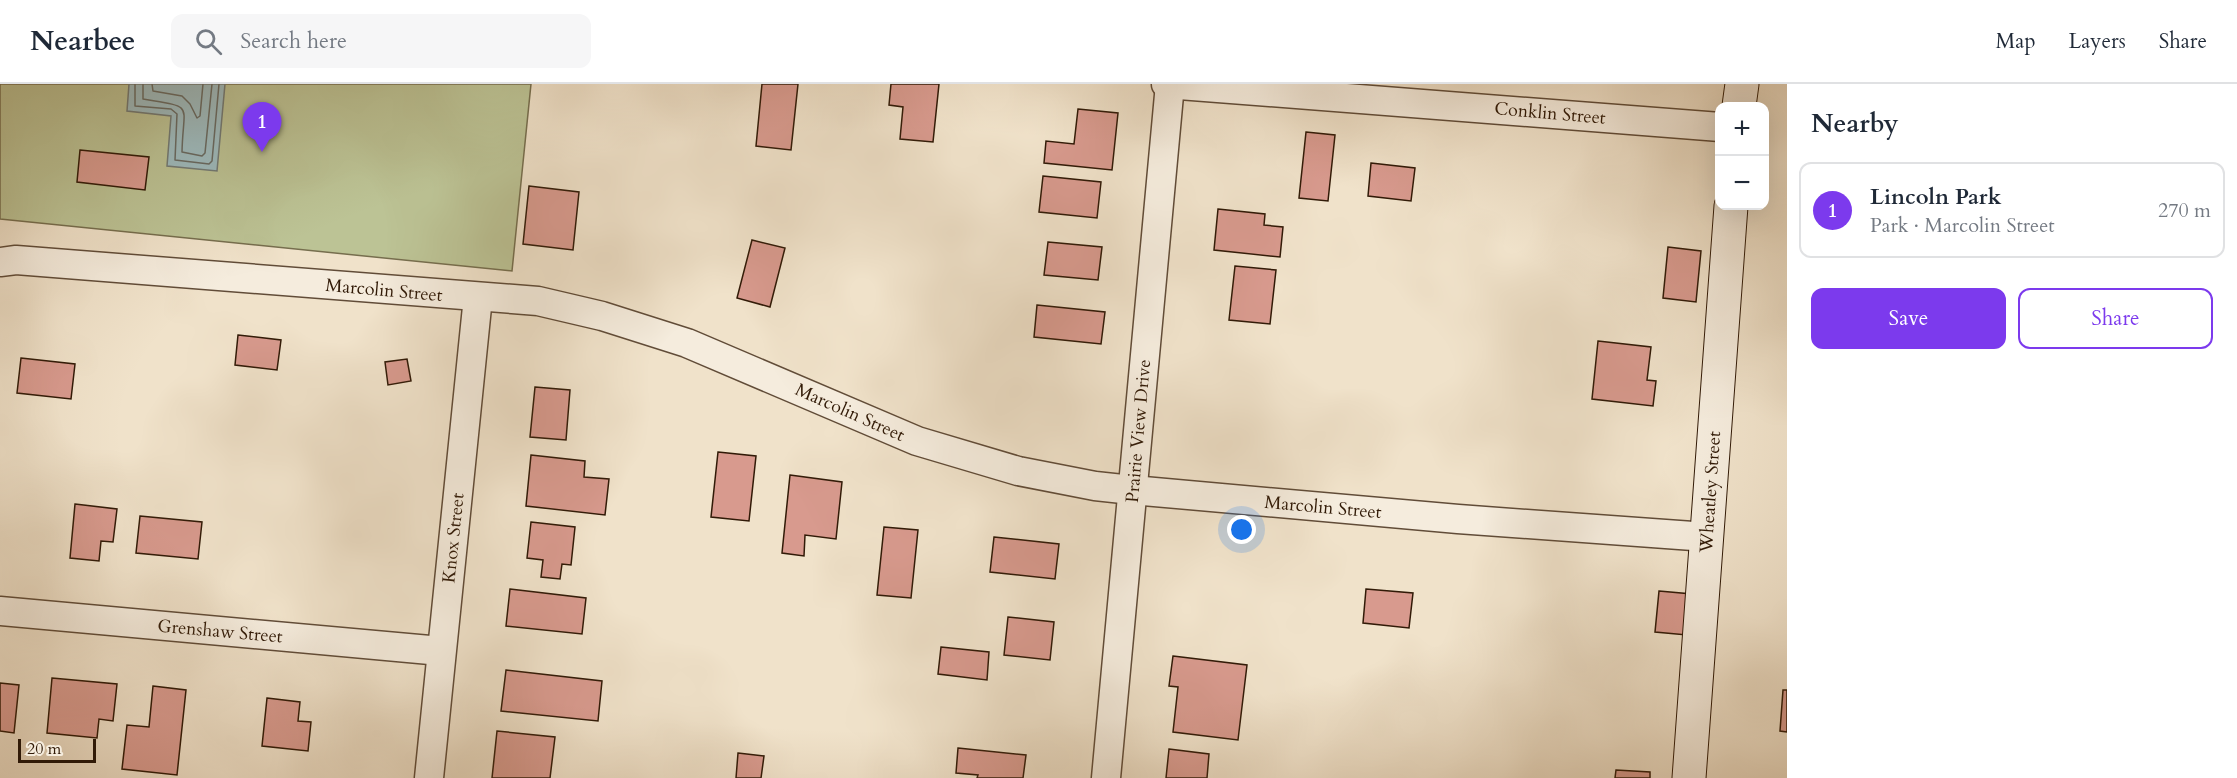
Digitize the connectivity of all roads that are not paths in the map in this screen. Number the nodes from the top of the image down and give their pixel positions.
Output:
1 (1168, 84) edge
2 (1742, 84) edge
3 (1740, 102) edge
4 (1715, 127) edge
5 (1731, 210) edge
6 (0, 261) edge
7 (478, 297) junction
8 (1132, 490) junction
9 (1707, 537) junction
10 (0, 611) edge
11 (441, 651) junction
12 (429, 778) edge
13 (1106, 778) edge
14 (1689, 778) edge

1 - 4 street, Conklin Street
1 - 8 street, Prairie View Drive
2 - 3 main road
5 - 9 main road, Wheatley Street
6 - 7 street, Marcolin Street
7 - 8 street, Marcolin Street
7 - 11 street, Knox Street
8 - 9 street, Marcolin Street
8 - 13 street, Prairie View Drive
9 - 14 main road, Wheatley Street
10 - 11 street, Grenshaw Street
11 - 12 street, Knox Street

